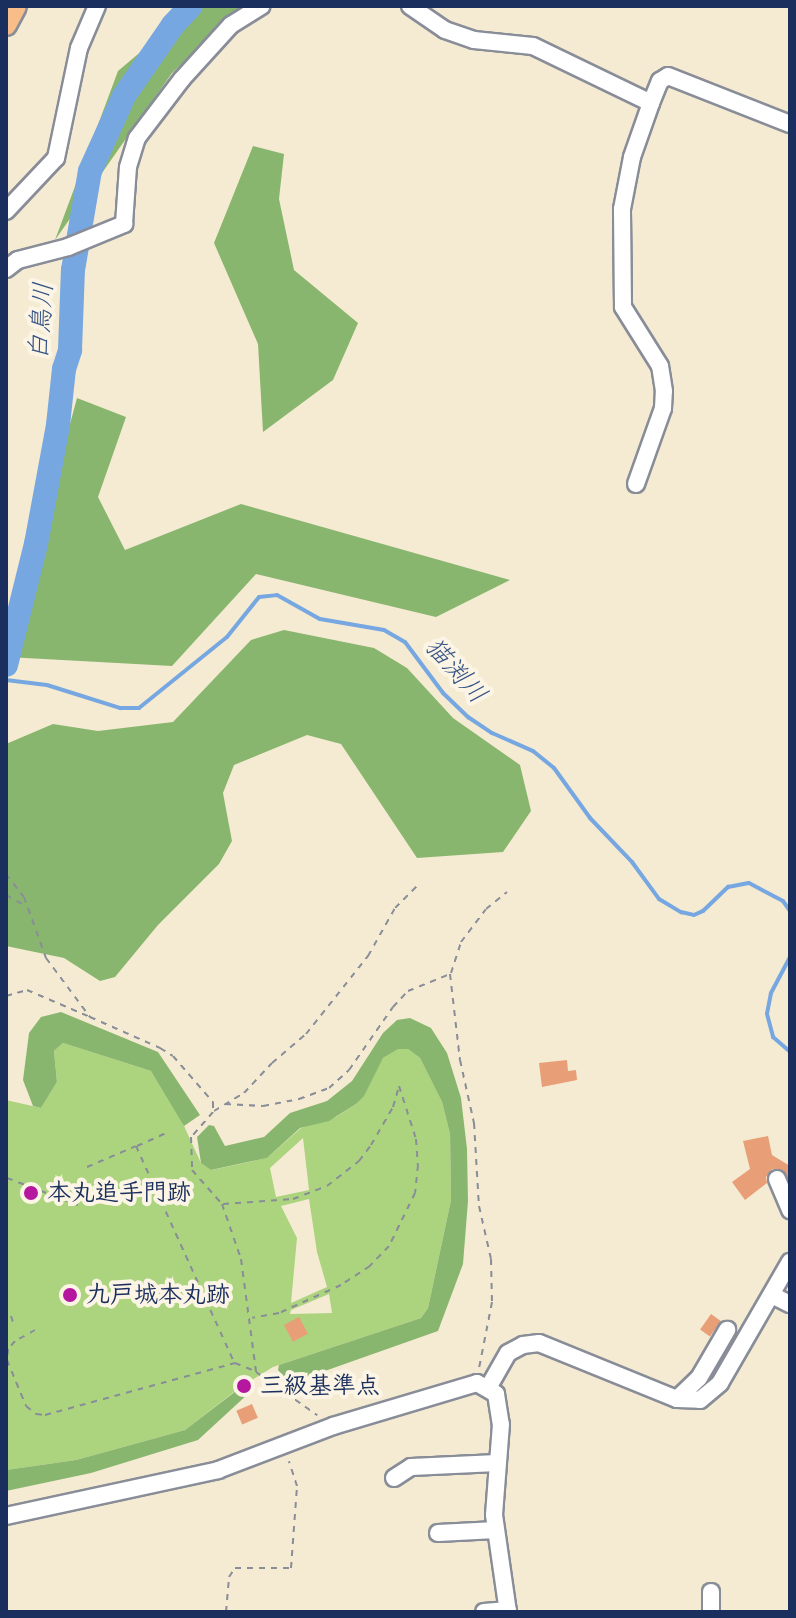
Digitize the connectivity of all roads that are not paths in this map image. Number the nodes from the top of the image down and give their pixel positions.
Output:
1 (16, 6) edge
2 (97, 6) edge
3 (261, 6) edge
4 (410, 6) edge
5 (6, 25) edge
6 (651, 103) junction
7 (790, 124) edge
8 (6, 211) edge
9 (6, 269) edge
10 (636, 484) dead end
11 (777, 1179) dead end
12 (790, 1210) edge
13 (790, 1262) edge
14 (772, 1295) junction
15 (790, 1304) edge
16 (727, 1330) dead end
17 (483, 1386) junction
18 (677, 1399) junction
19 (497, 1463) junction
20 (394, 1478) dead end
21 (6, 1516) edge
22 (496, 1530) junction
23 (438, 1533) dead end
24 (711, 1592) dead end
25 (508, 1611) edge
26 (484, 1612) edge
27 (711, 1612) edge

1 - 5 main road
2 - 8 street
3 - 9 street
4 - 6 street
6 - 7 street
6 - 10 street
11 - 12 street
13 - 14 street
14 - 15 street
14 - 18 street
16 - 18 street
17 - 18 street
17 - 19 street
17 - 21 street
19 - 20 street
19 - 22 street
22 - 23 street
22 - 25 street
24 - 27 street
25 - 26 street

